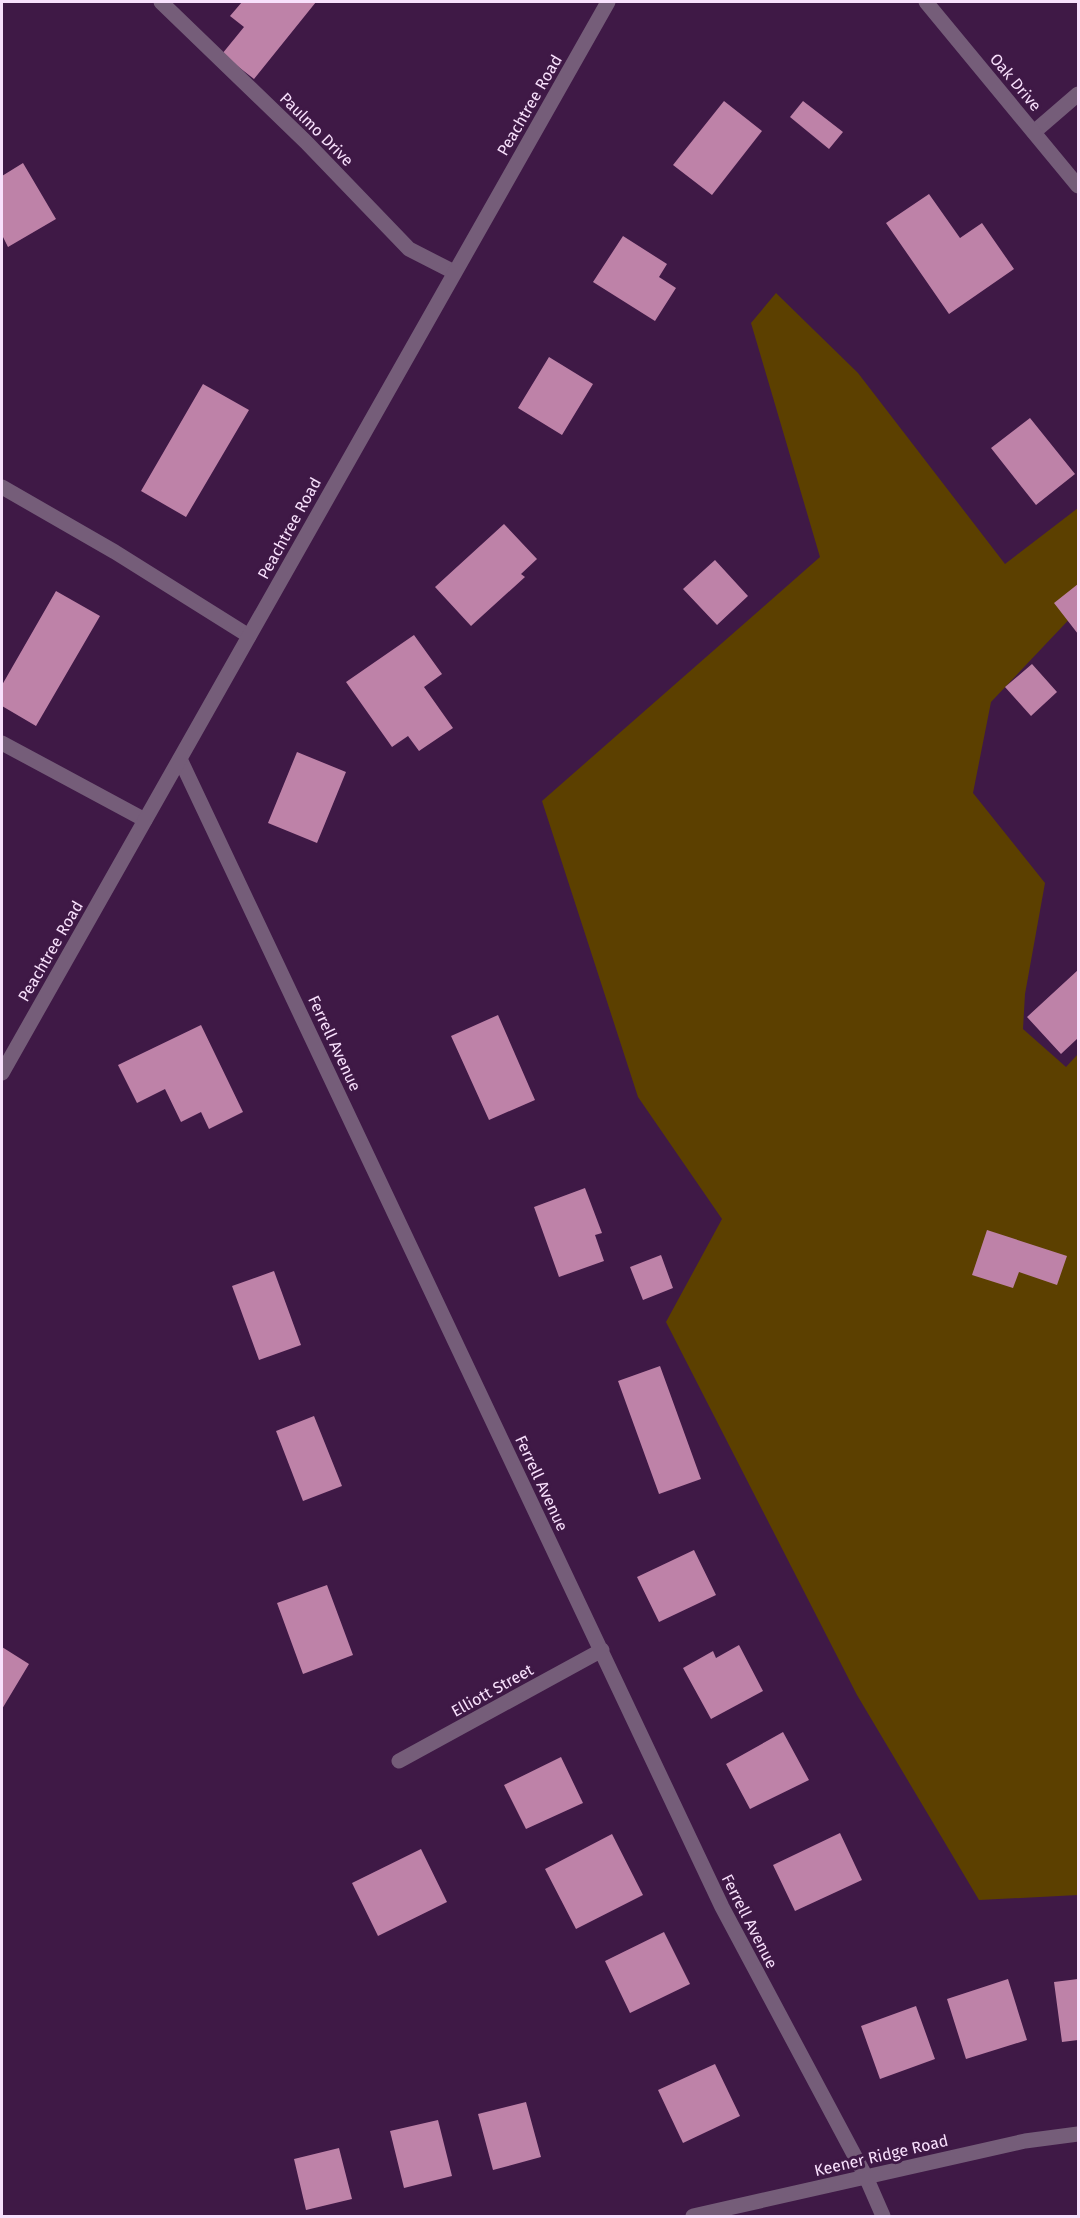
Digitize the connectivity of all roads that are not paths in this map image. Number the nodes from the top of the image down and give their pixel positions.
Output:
1 (161, 2) edge
2 (608, 2) edge
3 (926, 2) edge
4 (1078, 94) edge
5 (1034, 132) junction
6 (1078, 186) edge
7 (454, 272) junction
8 (2, 487) edge
9 (249, 636) junction
10 (2, 743) edge
11 (180, 759) junction
12 (145, 820) junction
13 (2, 1073) edge
14 (602, 1650) junction
15 (399, 1761) dead end
16 (1078, 2134) edge
17 (866, 2177) junction
18 (693, 2217) edge
19 (883, 2217) edge

1 - 7 street, Paulmo Drive
2 - 7 street, Peachtree Road
3 - 5 street, Oak Drive
4 - 5 street
5 - 6 street, Oak Drive
7 - 9 street, Peachtree Road
8 - 9 street
9 - 11 street, Peachtree Road
10 - 12 street
11 - 12 street, Peachtree Road
11 - 14 street, Ferrell Avenue
12 - 13 street, Peachtree Road
14 - 15 street, Elliott Street
14 - 17 street, Ferrell Avenue
16 - 17 street, Keener Ridge Road
17 - 18 street, Keener Ridge Road
17 - 19 street, Ferrell Avenue

